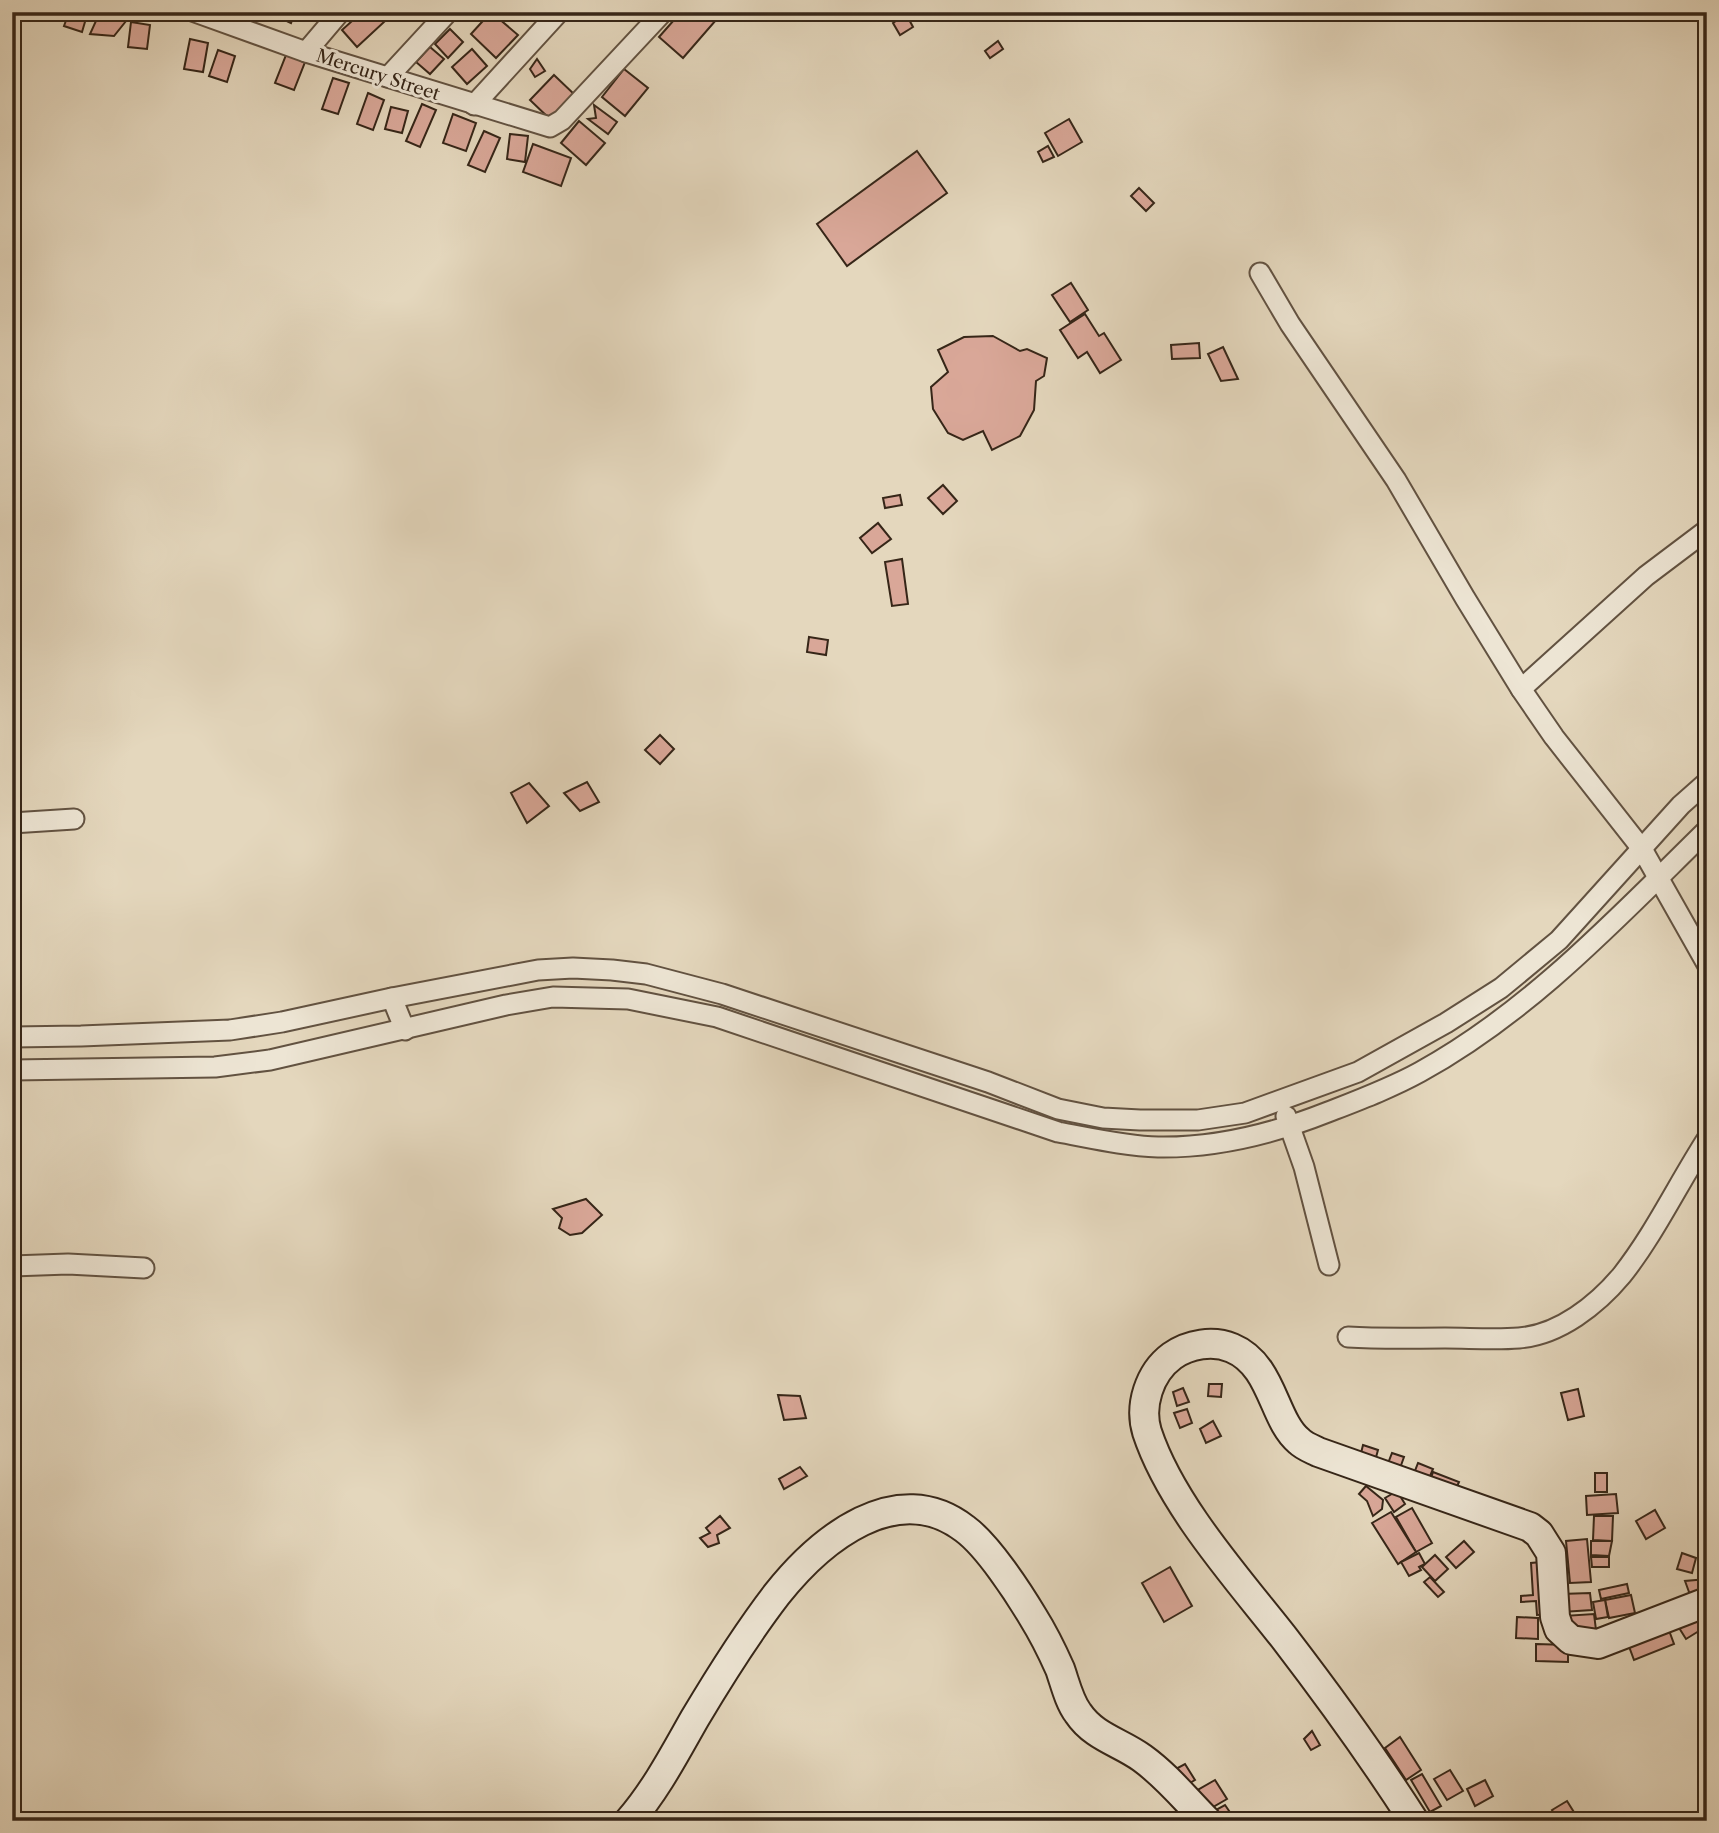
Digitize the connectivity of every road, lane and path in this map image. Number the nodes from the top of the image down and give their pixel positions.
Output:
1 (195, 12) edge
2 (340, 12) edge
3 (448, 12) edge
4 (558, 12) edge
5 (663, 12) edge
6 (306, 52) junction
7 (388, 77) junction
8 (474, 105) junction
9 (1260, 273) dead end
10 (1707, 530) edge
11 (1521, 689) junction
12 (1707, 782) edge
13 (74, 819) dead end
14 (12, 823) edge
15 (1707, 830) edge
16 (1642, 849) junction
17 (1658, 878) junction
18 (1707, 964) edge
19 (722, 994) junction
20 (392, 998) junction
21 (717, 1017) junction
22 (405, 1030) junction
23 (12, 1037) edge
24 (12, 1070) edge
25 (988, 1082) junction
26 (1281, 1102) junction
27 (983, 1108) junction
28 (1290, 1127) junction
29 (1707, 1139) edge
30 (1329, 1265) dead end
31 (12, 1266) edge
32 (144, 1268) dead end
33 (1348, 1337) dead end
34 (1707, 1602) edge
35 (629, 1821) edge
36 (1207, 1821) edge
37 (1414, 1821) edge

1 - 6 street, Mercury Street
2 - 6 street
3 - 7 street
4 - 8 street
5 - 8 street, Mercury Street
6 - 7 street, Mercury Street
7 - 8 street, Mercury Street
9 - 11 street
10 - 11 street
11 - 16 street
12 - 16 street
13 - 14 street
15 - 17 street
16 - 17 street
16 - 26 street
17 - 18 street
17 - 28 street
19 - 20 street
19 - 21 street
19 - 25 street
20 - 22 street
20 - 23 street
21 - 22 street
21 - 27 street
22 - 24 street
25 - 26 street
25 - 27 street
26 - 28 street
27 - 28 street
28 - 30 street
29 - 33 street
31 - 32 street
34 - 37 main road
35 - 36 main road

